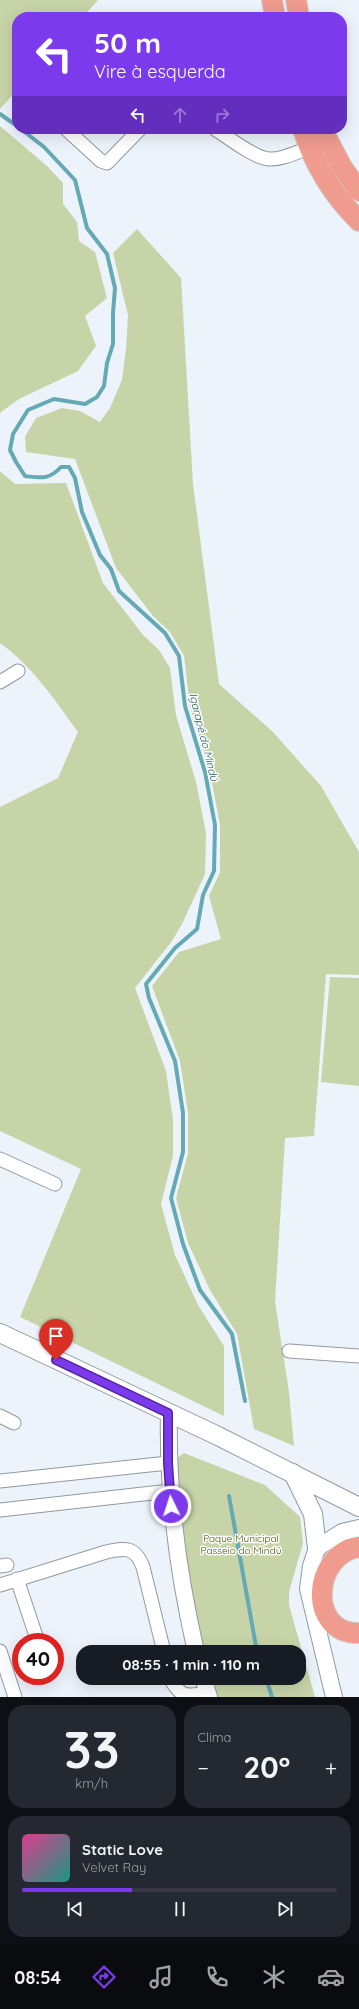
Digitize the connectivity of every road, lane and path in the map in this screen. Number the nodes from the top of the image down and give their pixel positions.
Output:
1 (272, 0) edge
2 (296, 0) edge
3 (274, 12) edge
4 (298, 12) edge
5 (71, 134) edge
6 (135, 134) edge
7 (223, 134) edge
8 (304, 134) edge
9 (325, 134) edge
10 (308, 148) junction
11 (359, 191) edge
12 (359, 222) edge
13 (18, 671) dead end
14 (0, 682) edge
15 (0, 1159) edge
16 (55, 1184) dead end
17 (0, 1333) edge
18 (290, 1352) dead end
19 (359, 1356) edge
20 (168, 1413) junction
21 (0, 1416) edge
22 (14, 1423) dead end
23 (168, 1463) junction
24 (293, 1473) junction
25 (0, 1481) edge
26 (170, 1491) junction
27 (359, 1507) edge
28 (0, 1510) edge
29 (359, 1528) edge
30 (359, 1547) edge
31 (317, 1548) junction
32 (17, 1579) junction
33 (0, 1585) edge
34 (35, 1633) edge
35 (359, 1633) edge
36 (162, 1645) edge
37 (194, 1645) edge
38 (0, 1651) edge
39 (173, 1685) edge
40 (207, 1689) edge
41 (14, 1697) edge
42 (334, 1697) edge

1 - 3 main road
2 - 4 main road
5 - 6 street
7 - 10 street
8 - 10 main road
9 - 11 main road
10 - 12 main road
13 - 14 street
15 - 16 street
17 - 20 main road
18 - 19 street
20 - 23 street
20 - 24 main road
21 - 22 street
23 - 25 street
23 - 26 street
24 - 27 main road
24 - 31 main road
26 - 28 street
26 - 37 street
29 - 31 street
30 - 35 main road
31 - 42 street
32 - 33 street
32 - 34 street
32 - 36 street
38 - 41 street
39 - 40 street

